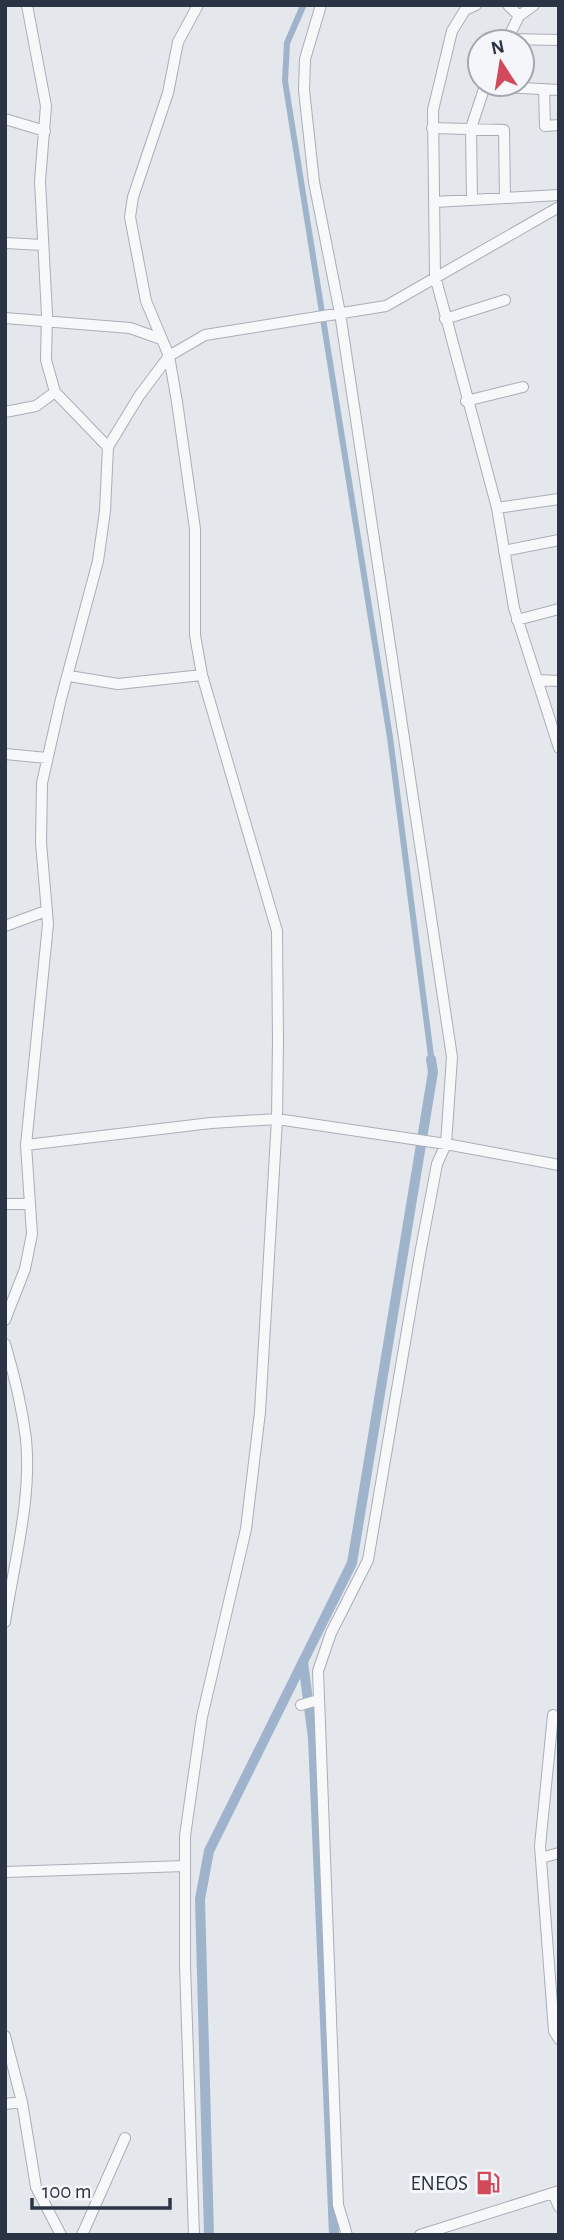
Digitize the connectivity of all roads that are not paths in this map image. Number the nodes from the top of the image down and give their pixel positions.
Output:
1 (27, 5) edge
2 (198, 5) edge
3 (321, 5) edge
4 (475, 5) edge
5 (508, 5) edge
6 (534, 5) edge
7 (519, 16) junction
8 (513, 28) edge
9 (536, 40) edge
10 (559, 40) edge
11 (536, 88) edge
12 (544, 89) junction
13 (559, 90) edge
14 (482, 98) edge
15 (5, 119) edge
16 (559, 125) edge
17 (432, 128) junction
18 (45, 131) junction
19 (471, 131) junction
20 (559, 195) edge
21 (505, 198) junction
22 (472, 200) junction
23 (435, 202) junction
24 (559, 207) edge
25 (5, 243) edge
26 (43, 245) junction
27 (436, 276) junction
28 (505, 300) dead end
29 (340, 313) junction
30 (5, 318) edge
31 (445, 319) junction
32 (47, 321) junction
33 (161, 339) junction
34 (169, 356) junction
35 (523, 387) dead end
36 (55, 392) junction
37 (466, 401) junction
38 (5, 412) edge
39 (108, 447) junction
40 (559, 499) edge
41 (497, 508) junction
42 (559, 540) edge
43 (504, 551) junction
44 (559, 609) edge
45 (517, 620) junction
46 (202, 675) junction
47 (69, 676) junction
48 (537, 680) junction
49 (559, 681) edge
50 (559, 748) edge
51 (5, 754) edge
52 (47, 758) junction
53 (46, 911) junction
54 (5, 926) edge
55 (277, 1119) junction
56 (446, 1144) junction
57 (26, 1145) junction
58 (559, 1165) edge
59 (5, 1204) edge
60 (30, 1204) junction
61 (5, 1320) edge
62 (5, 1344) edge
63 (5, 1622) edge
64 (318, 1700) junction
65 (301, 1705) dead end
66 (553, 1715) dead end
67 (559, 1853) edge
68 (541, 1858) junction
69 (184, 1866) junction
70 (5, 1872) edge
71 (5, 2036) edge
72 (559, 2039) edge
73 (22, 2102) junction
74 (5, 2104) edge
75 (125, 2138) dead end
76 (556, 2192) edge
77 (559, 2207) edge
78 (61, 2235) edge
79 (82, 2235) edge
80 (194, 2235) edge
81 (347, 2235) edge
82 (420, 2235) edge

1 - 18 street
2 - 33 street
3 - 29 street
4 - 17 street
5 - 7 street
6 - 7 street
7 - 8 street
9 - 10 street
11 - 12 street
12 - 13 street
12 - 16 street
14 - 19 street
15 - 18 street
17 - 19 street
17 - 23 street
18 - 26 street
19 - 21 street
19 - 22 street
20 - 21 street
21 - 22 street
22 - 23 street
23 - 27 street
24 - 27 street
25 - 26 street
26 - 32 street
27 - 29 street
27 - 31 street
28 - 31 street
29 - 34 street
29 - 56 street
30 - 32 street
31 - 37 street
32 - 33 street
32 - 36 street
33 - 34 street
34 - 39 street
34 - 46 street
35 - 37 street
36 - 38 street
36 - 39 street
37 - 41 street
39 - 47 street
40 - 41 street
41 - 43 street
42 - 43 street
43 - 45 street
44 - 45 street
45 - 48 street
46 - 47 street
46 - 55 street
47 - 52 street
48 - 49 street
48 - 50 street
51 - 52 street
52 - 53 street
53 - 54 street
53 - 57 street
55 - 56 street
55 - 57 street
55 - 69 street
56 - 58 street
56 - 64 street
57 - 60 street
59 - 60 street
60 - 61 street
62 - 63 street
64 - 65 street
64 - 81 street
66 - 68 street
67 - 68 street
68 - 72 street
69 - 70 street
69 - 80 street
71 - 73 street
73 - 74 street
73 - 78 street
75 - 79 street
76 - 77 street
76 - 82 street

